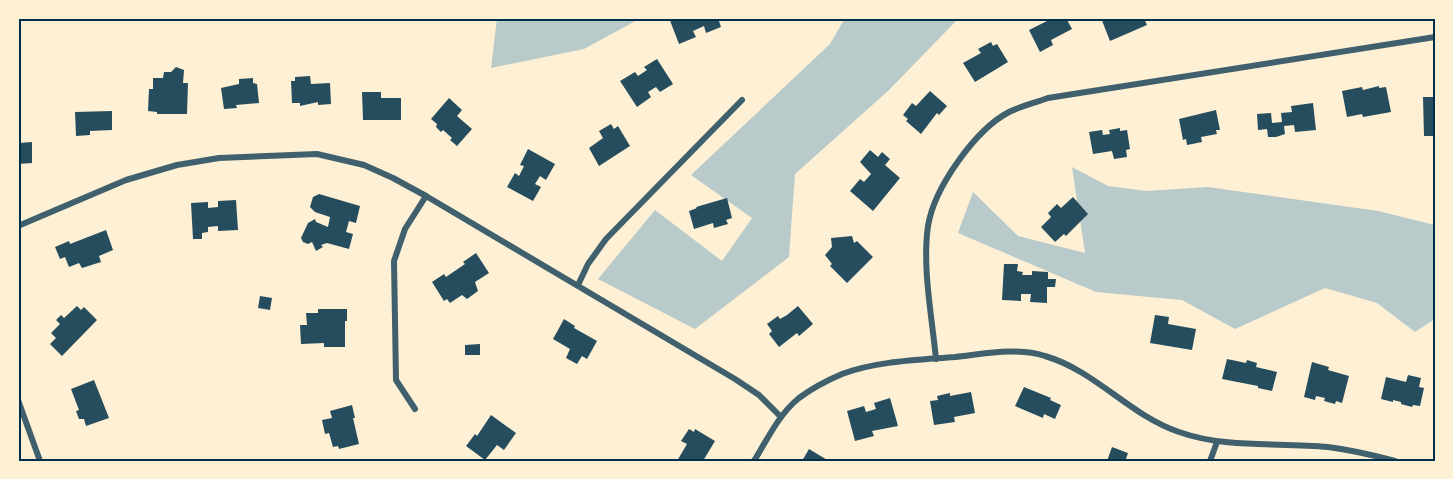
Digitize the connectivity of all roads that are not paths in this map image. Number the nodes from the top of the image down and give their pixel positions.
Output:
1 (1435, 37) edge
2 (742, 100) dead end
3 (426, 196) junction
4 (18, 226) edge
5 (579, 285) junction
6 (936, 358) junction
7 (18, 400) edge
8 (415, 409) dead end
9 (782, 417) junction
10 (1217, 442) junction
11 (40, 461) edge
12 (754, 461) edge
13 (1210, 461) edge
14 (1395, 461) edge

1 - 6 street
2 - 5 street
3 - 4 street
3 - 5 street
3 - 8 street
5 - 9 street
6 - 9 street
6 - 10 street
7 - 11 street
9 - 12 street
10 - 13 street
10 - 14 street

